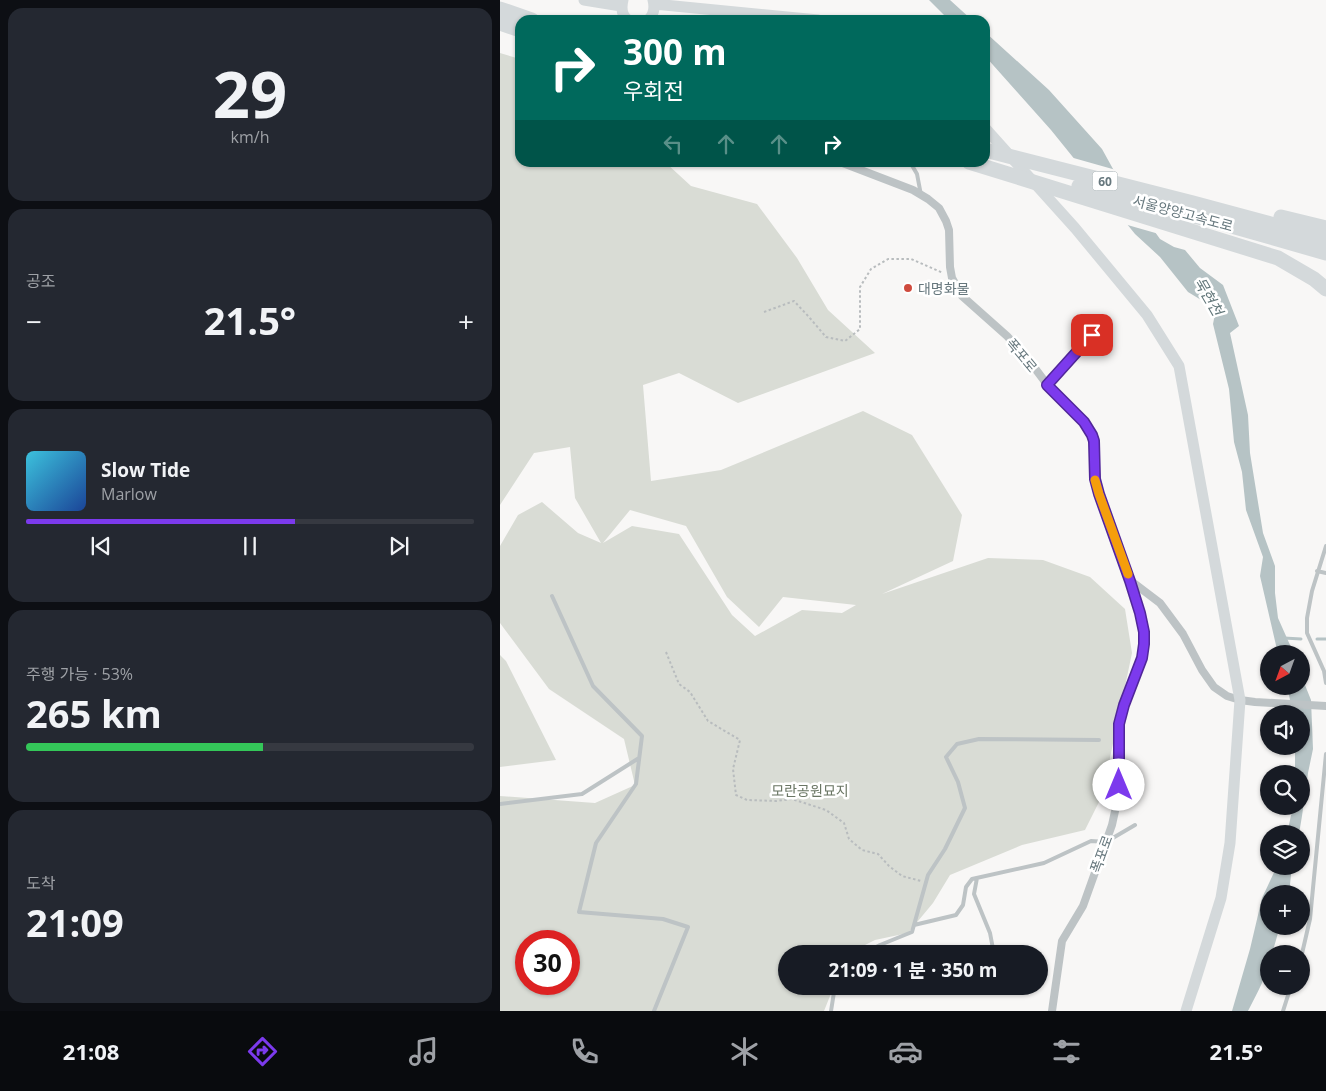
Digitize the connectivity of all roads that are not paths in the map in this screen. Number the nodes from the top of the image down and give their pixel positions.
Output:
1 (584, 0) edge
2 (653, 2) edge
3 (622, 3) edge
4 (500, 9) edge
5 (517, 15) edge
6 (652, 15) edge
7 (772, 15) edge
8 (500, 23) edge
9 (515, 28) edge
10 (990, 134) edge
11 (990, 151) edge
12 (990, 164) edge
13 (854, 167) edge
14 (913, 167) edge
15 (985, 167) edge
16 (921, 194) junction
17 (1225, 213) junction
18 (1326, 228) edge
19 (1326, 239) edge
20 (1326, 253) edge
21 (1326, 288) edge
22 (1092, 335) dead end
23 (1047, 385) junction
24 (1326, 546) edge
25 (1317, 571) junction
26 (1326, 574) edge
27 (1130, 581) junction
28 (552, 596) dead end
29 (1326, 683) edge
30 (1240, 700) junction
31 (1326, 706) edge
32 (1099, 740) dead end
33 (1326, 754) edge
34 (639, 758) junction
35 (500, 804) edge
36 (1135, 825) dead end
37 (1106, 842) junction
38 (977, 878) junction
39 (914, 925) junction
40 (880, 945) edge
41 (992, 945) edge
42 (1304, 945) edge
43 (834, 995) edge
44 (1288, 995) edge
45 (654, 1011) edge
46 (831, 1011) edge
47 (1052, 1011) edge
48 (1186, 1011) edge
49 (1283, 1011) edge

1 - 3 main road
2 - 6 main road
2 - 7 main road
4 - 5 highway
8 - 9 highway
10 - 30 main road
11 - 17 highway, 서울양양고속도로 / 60
12 - 17 highway, 서울양양고속도로 / 60
13 - 16 street, 폭포로
14 - 16 lane
15 - 21 highway
16 - 23 street, 폭포로
17 - 18 highway
17 - 19 highway, 서울양양고속도로 / 60
17 - 20 highway, 서울양양고속도로 / 60
22 - 23 lane
23 - 27 street, 폭포로
24 - 25 lane
25 - 26 lane
25 - 29 lane
27 - 30 street
27 - 37 street, 폭포로
28 - 34 lane
30 - 31 street
30 - 48 main road
32 - 39 lane
33 - 42 lane
34 - 35 lane
34 - 45 lane
36 - 37 lane
37 - 38 lane
37 - 47 street, 폭포로
38 - 39 lane
38 - 41 lane
39 - 40 lane
43 - 46 lane
44 - 49 lane

